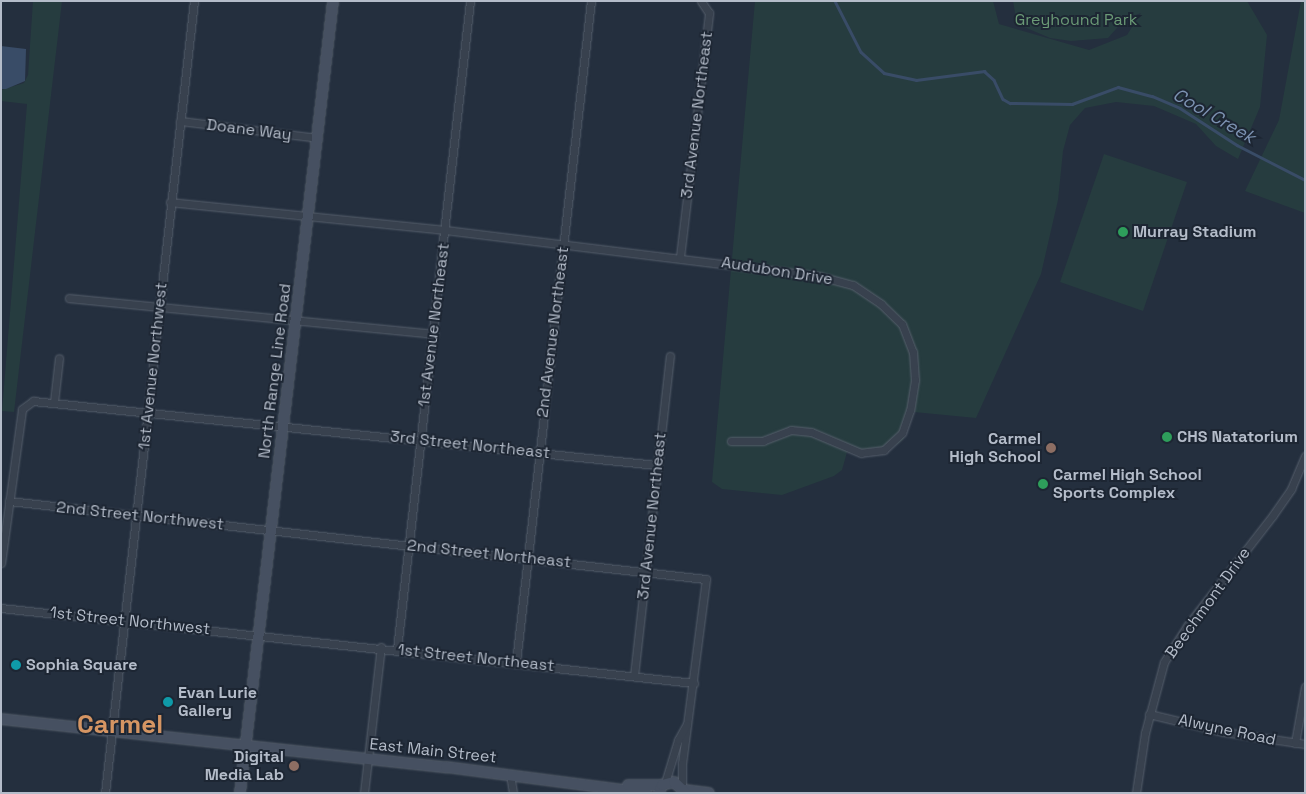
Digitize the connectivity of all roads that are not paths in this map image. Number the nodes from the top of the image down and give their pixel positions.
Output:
1 (194, 1) edge
2 (333, 1) edge
3 (470, 1) edge
4 (591, 1) edge
5 (703, 3) edge
6 (180, 121) junction
7 (318, 138) junction
8 (170, 202) junction
9 (309, 215) junction
10 (445, 230) junction
11 (564, 244) junction
12 (680, 257) junction
13 (69, 298) dead end
14 (159, 307) junction
15 (296, 321) junction
16 (434, 334) junction
17 (670, 356) dead end
18 (59, 358) dead end
19 (54, 402) junction
20 (149, 411) junction
21 (284, 425) junction
22 (421, 440) junction
23 (731, 442) dead end
24 (539, 453) junction
25 (1305, 456) edge
26 (657, 465) junction
27 (9, 502) junction
28 (137, 515) junction
29 (271, 530) junction
30 (408, 545) junction
31 (528, 559) junction
32 (1, 563) edge
33 (645, 571) junction
34 (1, 608) edge
35 (125, 620) junction
36 (258, 634) junction
37 (381, 648) junction
38 (397, 649) junction
39 (516, 662) junction
40 (634, 676) junction
41 (694, 682) junction
42 (1305, 687) edge
43 (1149, 714) junction
44 (1, 719) edge
45 (688, 724) junction
46 (113, 730) junction
47 (1295, 743) junction
48 (246, 744) junction
49 (1305, 744) edge
50 (368, 758) junction
51 (510, 774) junction
52 (617, 787) junction
53 (662, 787) edge
54 (684, 790) edge
55 (105, 793) edge
56 (240, 793) edge
57 (364, 793) edge
58 (513, 793) edge
59 (646, 793) edge
60 (709, 793) edge
61 (1136, 793) edge

1 - 6 street, 1st Avenue Northwest
2 - 7 main road, North Range Line Road
3 - 10 street, 1st Avenue Northeast
4 - 11 street, 2nd Avenue Northeast
5 - 12 street, 3rd Avenue Northeast
6 - 7 street, Doane Way
6 - 8 street, 1st Avenue Northwest
7 - 9 main road, North Range Line Road
8 - 9 street, Audubon Drive
8 - 14 street, 1st Avenue Northwest
9 - 10 street, Audubon Drive
9 - 15 main road, North Range Line Road
10 - 11 street, Audubon Drive
10 - 16 street, 1st Avenue Northeast
11 - 12 street, Audubon Drive
11 - 24 street, 2nd Avenue Northeast
12 - 23 street, Audubon Drive
13 - 14 street
14 - 15 street
14 - 20 street, 1st Avenue Northwest
15 - 16 street
15 - 21 main road, North Range Line Road
16 - 22 street, 1st Avenue Northeast
17 - 26 street, 3rd Avenue Northeast
18 - 19 street
19 - 20 street, 3rd Street Northeast
19 - 27 street, 3rd Street Northeast
20 - 21 street, 3rd Street Northeast
20 - 28 street, 1st Avenue Northwest
21 - 22 street, 3rd Street Northeast
21 - 29 main road, North Range Line Road
22 - 24 street, 3rd Street Northeast
22 - 30 street, 1st Avenue Northeast
24 - 26 street, 3rd Street Northeast
24 - 31 street, 2nd Avenue Northeast
25 - 43 street, Beechmont Drive
26 - 33 street, 3rd Avenue Northeast
27 - 28 street, 2nd Street Northwest
27 - 32 street
28 - 29 street, 2nd Street Northwest
28 - 35 street, 1st Avenue Northwest
29 - 30 street, 2nd Street Northeast
29 - 36 main road, North Range Line Road
30 - 31 street, 2nd Street Northeast
30 - 38 street, 1st Avenue Northeast
31 - 33 street, 2nd Street Northeast
31 - 39 street, 2nd Avenue Northeast
33 - 40 street, 3rd Avenue Northeast
33 - 41 street, 2nd Street Northeast
34 - 35 street, 1st Street Northwest
35 - 36 street, 1st Street Northwest
35 - 46 street, 1st Avenue Northwest
36 - 37 street, 1st Street Northeast
36 - 48 main road, North Range Line Road
37 - 38 street, 1st Street Northeast
37 - 50 street
38 - 39 street, 1st Street Northeast
39 - 40 street, 1st Street Northeast
40 - 41 street, 1st Street Northeast
41 - 45 street
42 - 47 street
43 - 47 street, Alwyne Road
43 - 61 street, Beechmont Drive
44 - 46 main road, East Main Street
45 - 53 street
45 - 54 street
46 - 48 main road, East Main Street
46 - 55 street, 1st Avenue Northwest
47 - 49 street, Alwyne Road
48 - 50 main road, East Main Street
48 - 56 main road, North Range Line Road
50 - 51 main road, East Main Street
50 - 57 street
51 - 52 main road, East Main Street
51 - 58 street
52 - 53 main road, East Main Street
52 - 59 main road, East Main Street
53 - 54 main road, East Main Street
54 - 60 main road

